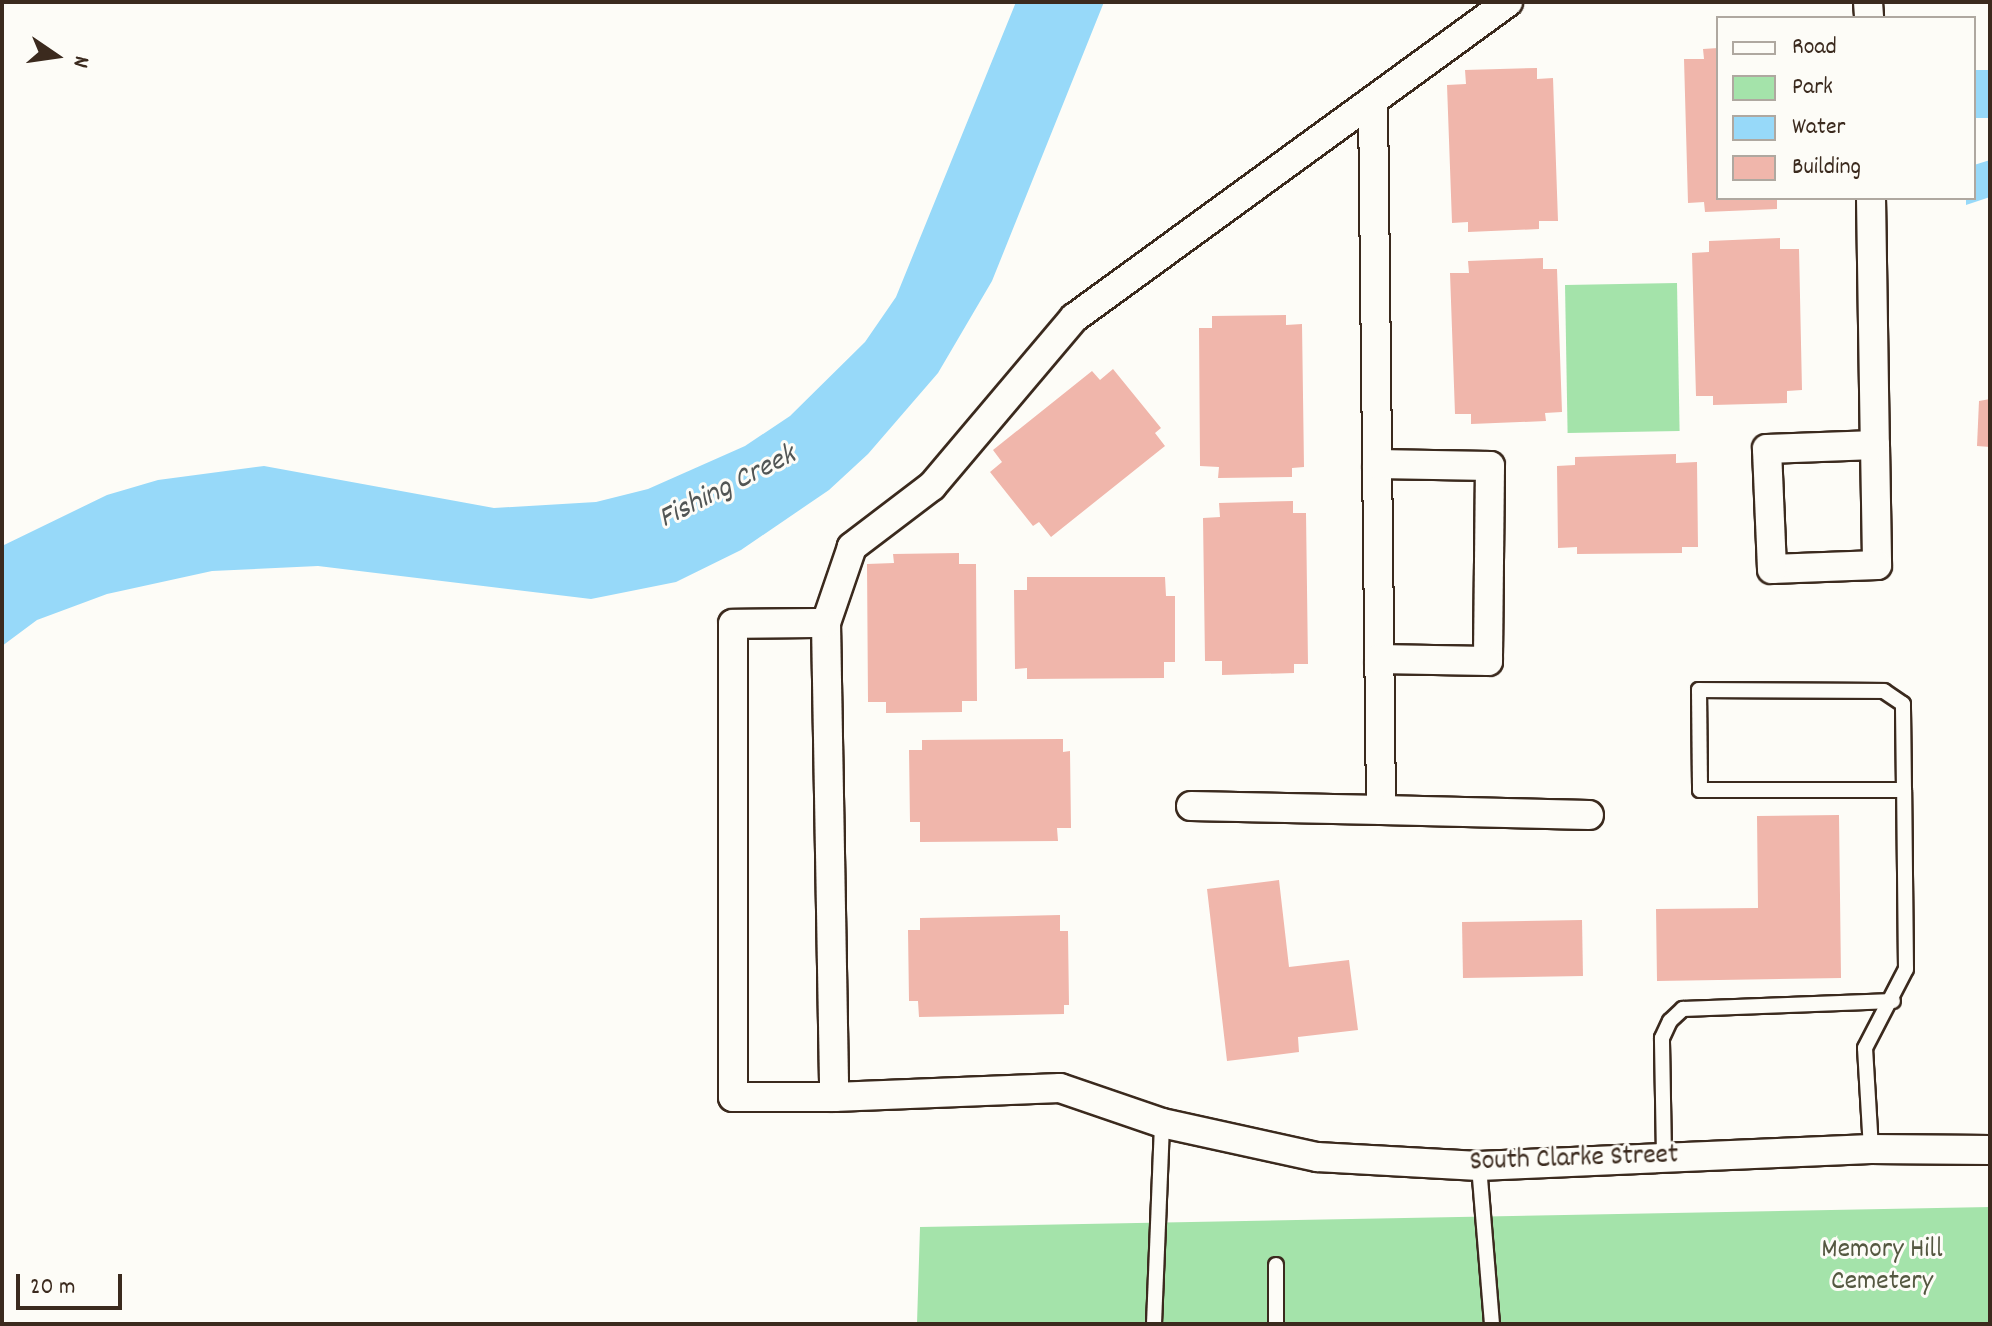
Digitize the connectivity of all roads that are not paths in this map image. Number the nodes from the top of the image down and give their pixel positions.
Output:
1 (1508, 2) edge
2 (1373, 101) junction
3 (1871, 200) edge
4 (1875, 445) junction
5 (1377, 464) junction
6 (826, 623) junction
7 (1379, 659) junction
8 (1904, 790) junction
9 (1191, 806) dead end
10 (1381, 810) junction
11 (1589, 815) dead end
12 (1893, 1001) junction
13 (834, 1097) junction
14 (1162, 1123) junction
15 (1871, 1149) junction
16 (1990, 1150) edge
17 (1664, 1156) junction
18 (1479, 1166) junction
19 (1276, 1265) dead end
20 (1154, 1324) edge
21 (1276, 1324) edge
22 (1492, 1324) edge

1 - 2 street
2 - 5 street
2 - 6 street
3 - 4 street
4 - 4 street
5 - 7 street
5 - 7 street
6 - 13 street
6 - 13 street, South Clarke Street
7 - 10 street
8 - 8 lane
8 - 12 lane
9 - 10 street
10 - 11 street
12 - 15 lane
12 - 17 lane
13 - 14 street, South Clarke Street
14 - 18 street, South Clarke Street
14 - 20 lane
15 - 16 street, South Clarke Street
15 - 17 street, South Clarke Street
17 - 18 street, South Clarke Street
18 - 22 lane
19 - 21 lane

